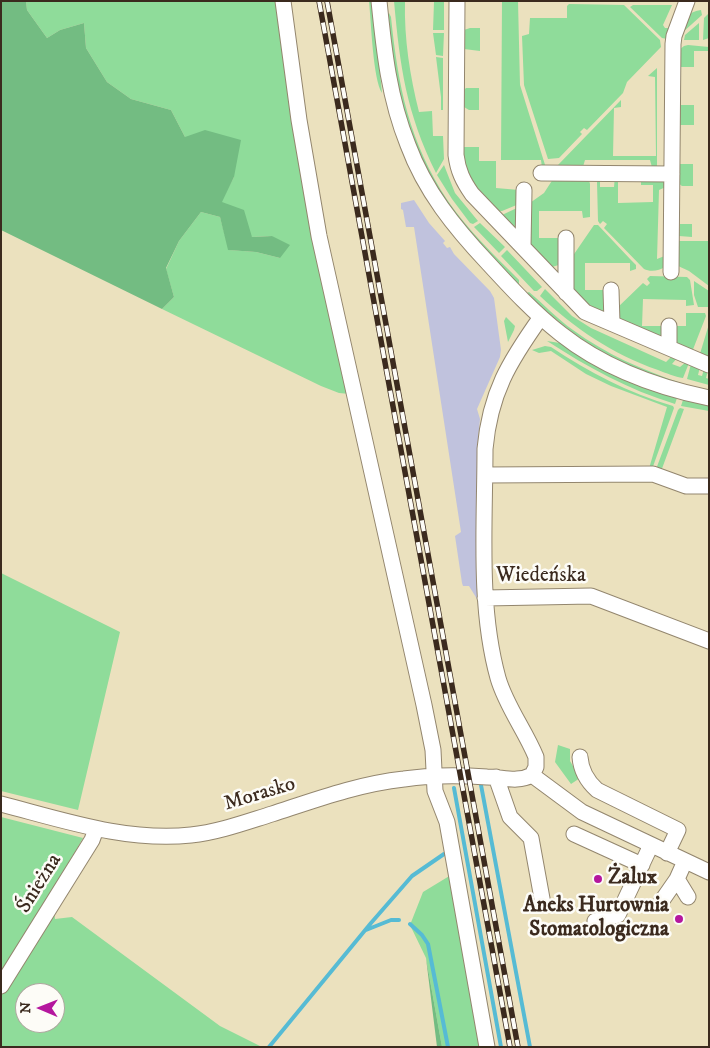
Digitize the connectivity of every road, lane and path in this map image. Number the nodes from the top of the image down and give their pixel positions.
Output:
1 (283, 1) edge
2 (379, 1) edge
3 (457, 1) edge
4 (687, 1) edge
5 (542, 173) dead end
6 (672, 174) junction
7 (524, 190) dead end
8 (566, 238) dead end
9 (523, 247) junction
10 (671, 272) dead end
11 (611, 290) dead end
12 (566, 293) junction
13 (541, 317) junction
14 (612, 323) junction
15 (669, 326) dead end
16 (669, 347) junction
17 (709, 365) edge
18 (709, 398) edge
19 (485, 475) junction
20 (709, 486) edge
21 (485, 598) junction
22 (709, 641) edge
23 (580, 757) dead end
24 (532, 776) junction
25 (434, 777) junction
26 (496, 777) junction
27 (1, 804) edge
28 (96, 829) junction
29 (574, 834) dead end
30 (651, 845) junction
31 (667, 853) junction
32 (685, 861) junction
33 (642, 865) junction
34 (709, 872) edge
35 (677, 879) junction
36 (688, 897) dead end
37 (661, 902) dead end
38 (543, 904) dead end
39 (595, 922) dead end
40 (1, 986) edge
41 (487, 1047) edge

1 - 25 street
2 - 13 street
3 - 9 street
4 - 6 street
5 - 6 street
6 - 10 street
7 - 9 street
8 - 12 street
9 - 12 street
11 - 14 street
12 - 14 street
13 - 18 street
13 - 19 street
14 - 16 street
15 - 16 street
16 - 17 street
19 - 20 street
19 - 21 street
21 - 22 street, Wiedeńska
21 - 24 street
23 - 31 street
24 - 26 street, Morasko
24 - 30 street
25 - 26 street, Morasko
25 - 28 street, Morasko
25 - 41 street
26 - 38 street
27 - 28 street, Morasko
28 - 40 street, Śnieżna
29 - 33 street
30 - 31 street
30 - 33 street
31 - 32 street
32 - 34 street
32 - 35 street
33 - 39 street
35 - 36 street
35 - 37 street

